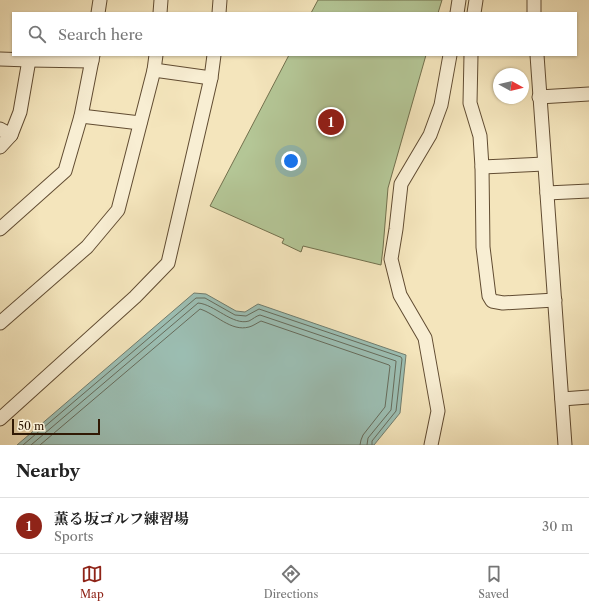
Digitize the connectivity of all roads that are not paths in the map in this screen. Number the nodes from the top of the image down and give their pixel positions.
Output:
1 (100, 0) edge
2 (161, 0) edge
3 (220, 0) edge
4 (458, 0) edge
5 (476, 0) edge
6 (534, 0) edge
7 (98, 12) edge
8 (160, 12) edge
9 (219, 12) edge
10 (457, 12) edge
11 (474, 12) edge
12 (534, 12) edge
13 (156, 56) edge
14 (214, 56) edge
15 (537, 56) edge
16 (93, 58) edge
17 (0, 59) edge
18 (450, 59) edge
19 (470, 59) edge
20 (29, 60) junction
21 (154, 70) junction
22 (211, 78) junction
23 (589, 94) edge
24 (540, 97) junction
25 (81, 116) junction
26 (140, 124) junction
27 (5, 132) edge
28 (0, 147) edge
29 (544, 164) junction
30 (482, 167) junction
31 (589, 191) edge
32 (547, 193) junction
33 (0, 229) edge
34 (555, 300) junction
35 (0, 323) edge
36 (589, 397) edge
37 (562, 399) junction
38 (0, 419) edge
39 (431, 445) edge
40 (565, 445) edge

1 - 7 street
2 - 8 street
3 - 9 street
4 - 10 street
5 - 11 street
6 - 12 street
13 - 21 street
14 - 22 street
15 - 24 street
16 - 20 street
16 - 25 street
17 - 20 street
18 - 19 street
18 - 39 street
19 - 30 street
20 - 27 street
21 - 22 street
21 - 26 street
22 - 38 street
23 - 24 street
24 - 29 street
25 - 26 street
25 - 33 street
26 - 35 street
27 - 28 street
29 - 30 street
29 - 32 street
30 - 34 street
31 - 32 street
32 - 34 street
34 - 37 street
36 - 37 street
37 - 40 street

